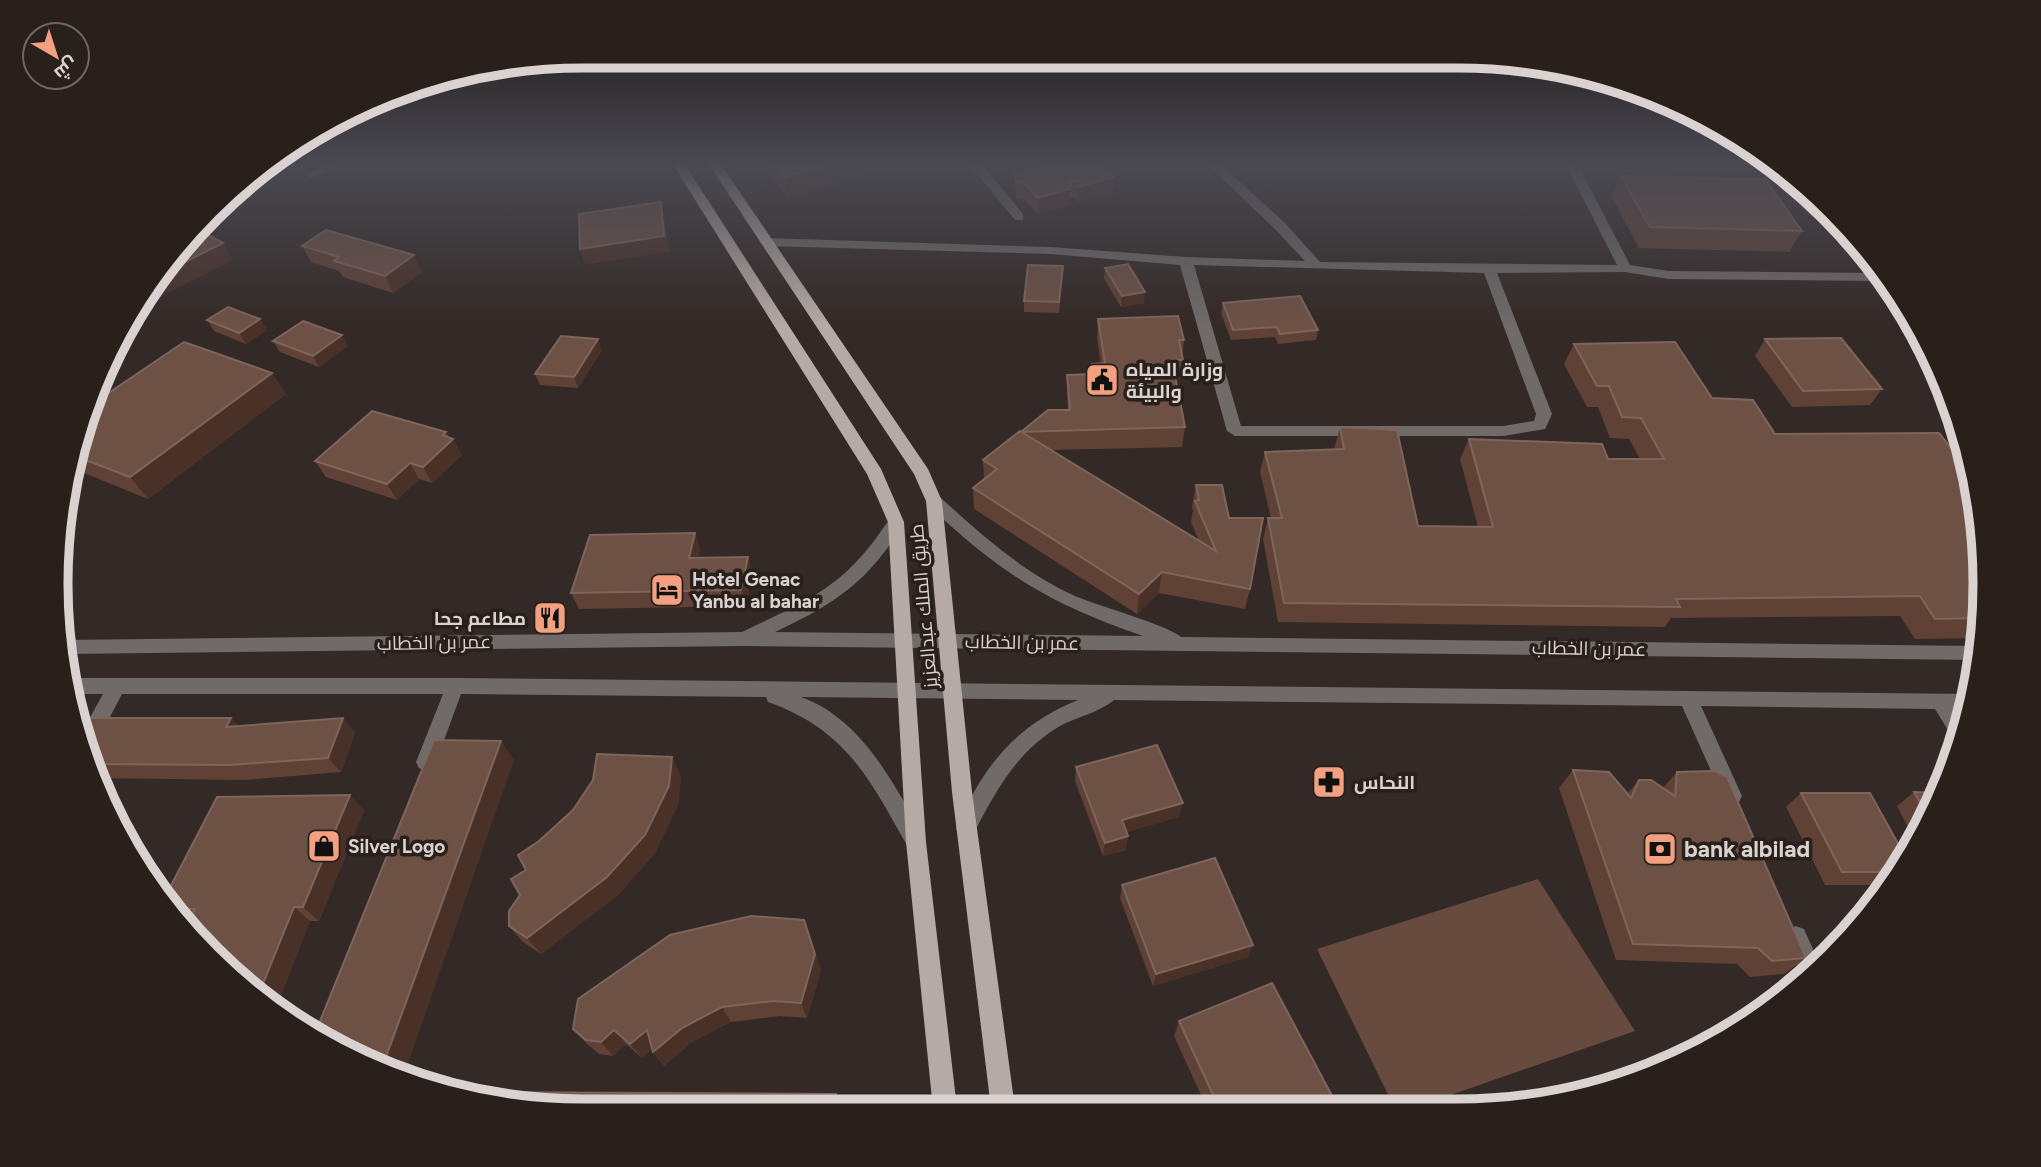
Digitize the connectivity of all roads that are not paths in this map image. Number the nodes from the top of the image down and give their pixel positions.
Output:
1 (713, 217) edge
2 (749, 217) edge
3 (1271, 217) edge
4 (1599, 217) edge
5 (765, 242) junction
6 (1186, 261) junction
7 (1314, 263) junction
8 (1625, 268) junction
9 (1489, 269) junction
10 (1866, 270) edge
11 (934, 501) junction
12 (896, 522) junction
13 (745, 639) junction
14 (903, 641) junction
15 (947, 641) junction
16 (1186, 644) junction
17 (73, 647) edge
18 (1968, 653) edge
19 (117, 685) junction
20 (78, 686) edge
21 (455, 686) junction
22 (747, 689) junction
23 (906, 691) junction
24 (952, 691) junction
25 (1117, 693) junction
26 (1688, 698) junction
27 (1940, 700) junction
28 (1959, 701) edge
29 (1953, 722) edge
30 (91, 733) edge
31 (416, 788) edge
32 (1738, 810) edge
33 (966, 828) junction
34 (916, 842) junction
35 (1789, 922) edge
36 (1807, 962) edge
37 (944, 1099) edge
38 (1002, 1099) edge

1 - 12 main road, طريق الملك عبدالعزيز
2 - 5 main road, طريق الملك عبدالعزيز
3 - 7 street
4 - 8 street
5 - 6 street
5 - 11 main road, طريق الملك عبدالعزيز
6 - 7 street
6 - 9 street
7 - 9 street
8 - 9 street
8 - 10 street
11 - 15 main road, طريق الملك عبدالعزيز
11 - 16 street
12 - 13 street
12 - 14 main road, طريق الملك عبدالعزيز
13 - 14 street, عمر بن الخطاب
13 - 17 street, عمر بن الخطاب
14 - 15 street, عمر بن الخطاب
14 - 23 main road, طريق الملك عبدالعزيز
15 - 16 street, عمر بن الخطاب
15 - 24 main road, طريق الملك عبدالعزيز
16 - 18 street, عمر بن الخطاب
19 - 20 street
19 - 21 street
19 - 30 street
21 - 22 street
21 - 31 street
22 - 23 street
22 - 34 street
23 - 24 street
23 - 34 main road, طريق الملك عبدالعزيز
24 - 25 street
24 - 33 main road, طريق الملك عبدالعزيز
25 - 26 street
25 - 33 street
26 - 27 street
26 - 32 street
27 - 28 street
27 - 29 street
33 - 38 main road, طريق الملك عبدالعزيز
34 - 37 main road, طريق الملك عبدالعزيز
35 - 36 street

